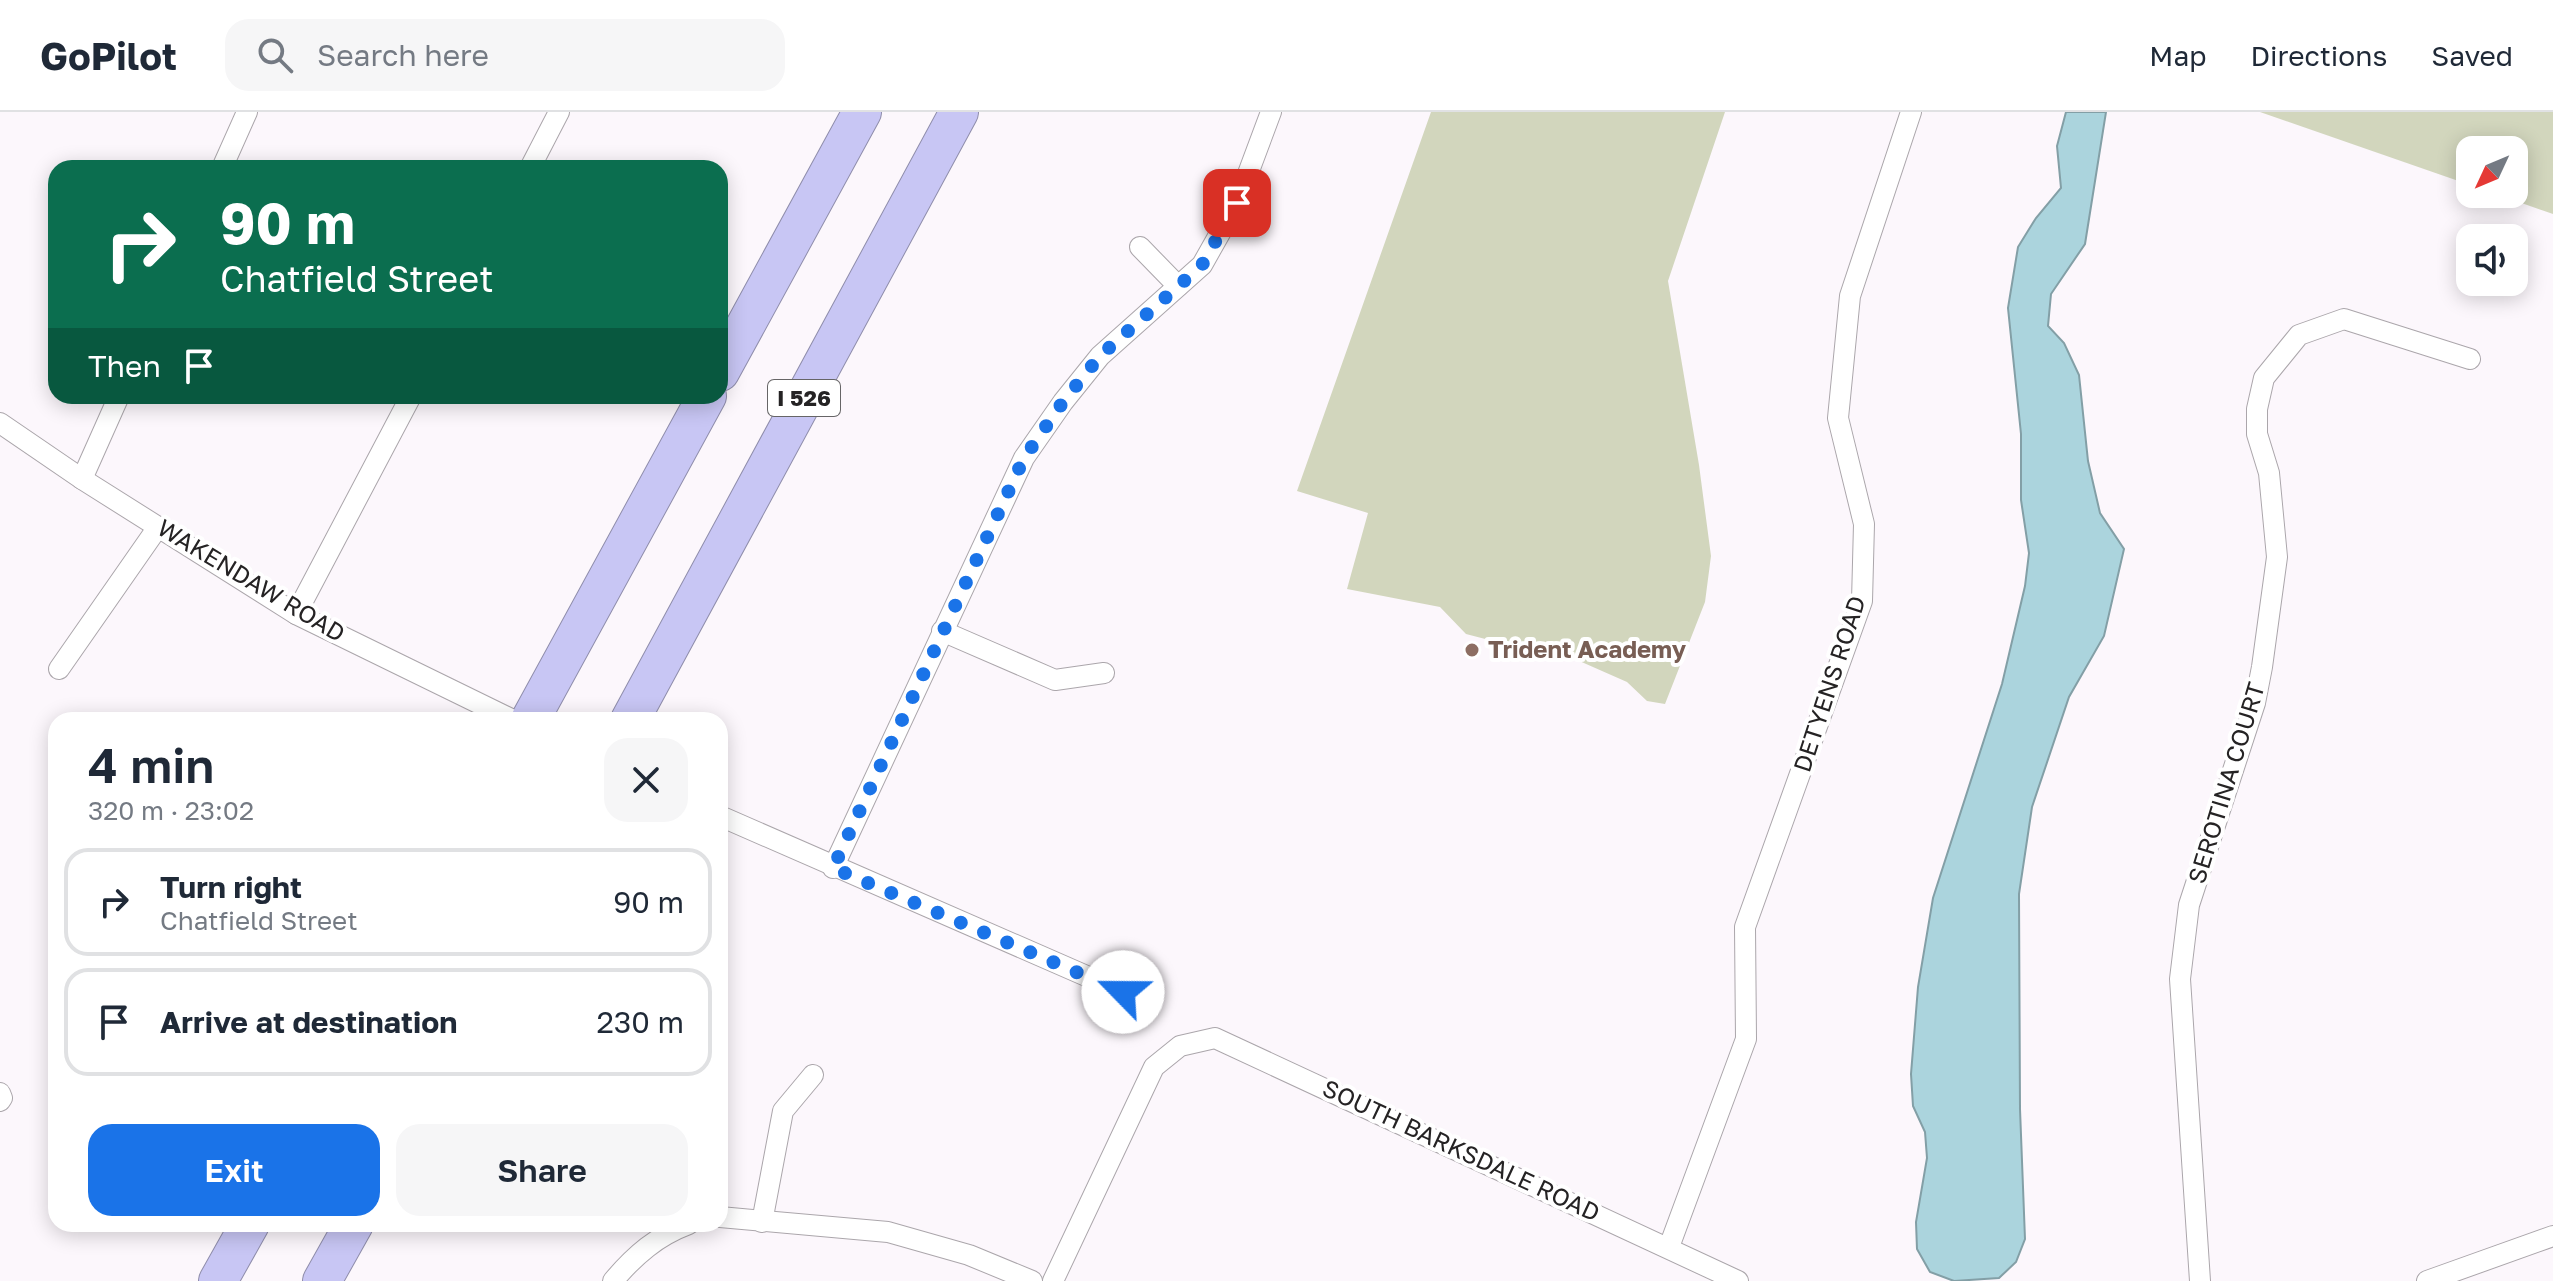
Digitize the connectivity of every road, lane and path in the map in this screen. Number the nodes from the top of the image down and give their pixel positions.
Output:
1 (247, 112) edge
2 (559, 112) edge
3 (862, 112) edge
4 (959, 112) edge
5 (1271, 112) edge
6 (1911, 112) edge
7 (226, 160) edge
8 (534, 160) edge
9 (1140, 247) dead end
10 (1178, 286) junction
11 (728, 357) edge
12 (2470, 359) dead end
13 (115, 404) edge
14 (407, 404) edge
15 (703, 404) edge
16 (0, 423) edge
17 (82, 479) junction
18 (158, 527) junction
19 (296, 614) junction
20 (942, 631) junction
21 (59, 669) dead end
22 (1104, 673) dead end
23 (497, 712) edge
24 (534, 712) edge
25 (634, 712) edge
26 (728, 820) edge
27 (833, 868) junction
28 (1123, 992) dead end
29 (813, 1075) dead end
30 (0, 1093) edge
31 (0, 1101) edge
32 (728, 1218) edge
33 (762, 1222) junction
34 (246, 1232) edge
35 (350, 1232) edge
36 (668, 1232) edge
37 (2553, 1236) edge
38 (1669, 1247) junction
39 (218, 1281) edge
40 (322, 1281) edge
41 (613, 1281) edge
42 (1032, 1281) edge
43 (1053, 1281) edge
44 (1738, 1281) edge
45 (2200, 1281) edge
46 (2427, 1281) edge

1 - 7 street
2 - 8 street
3 - 11 highway
4 - 25 highway, I 526
5 - 10 street
6 - 38 street, DETYENS ROAD
9 - 10 street
10 - 20 street
12 - 45 street, SEROTINA COURT
13 - 17 street
14 - 19 street
15 - 24 highway
16 - 17 street, WAKENDAW ROAD
17 - 18 street, WAKENDAW ROAD
18 - 19 street, WAKENDAW ROAD
18 - 21 street
19 - 23 street, WAKENDAW ROAD
20 - 22 street
20 - 27 street
26 - 27 street
27 - 28 street
29 - 33 street
30 - 31 street
32 - 33 street
33 - 42 street
34 - 39 highway
35 - 40 highway
36 - 41 street
37 - 46 street
38 - 43 street, SOUTH BARKSDALE ROAD
38 - 44 street, SOUTH BARKSDALE ROAD

